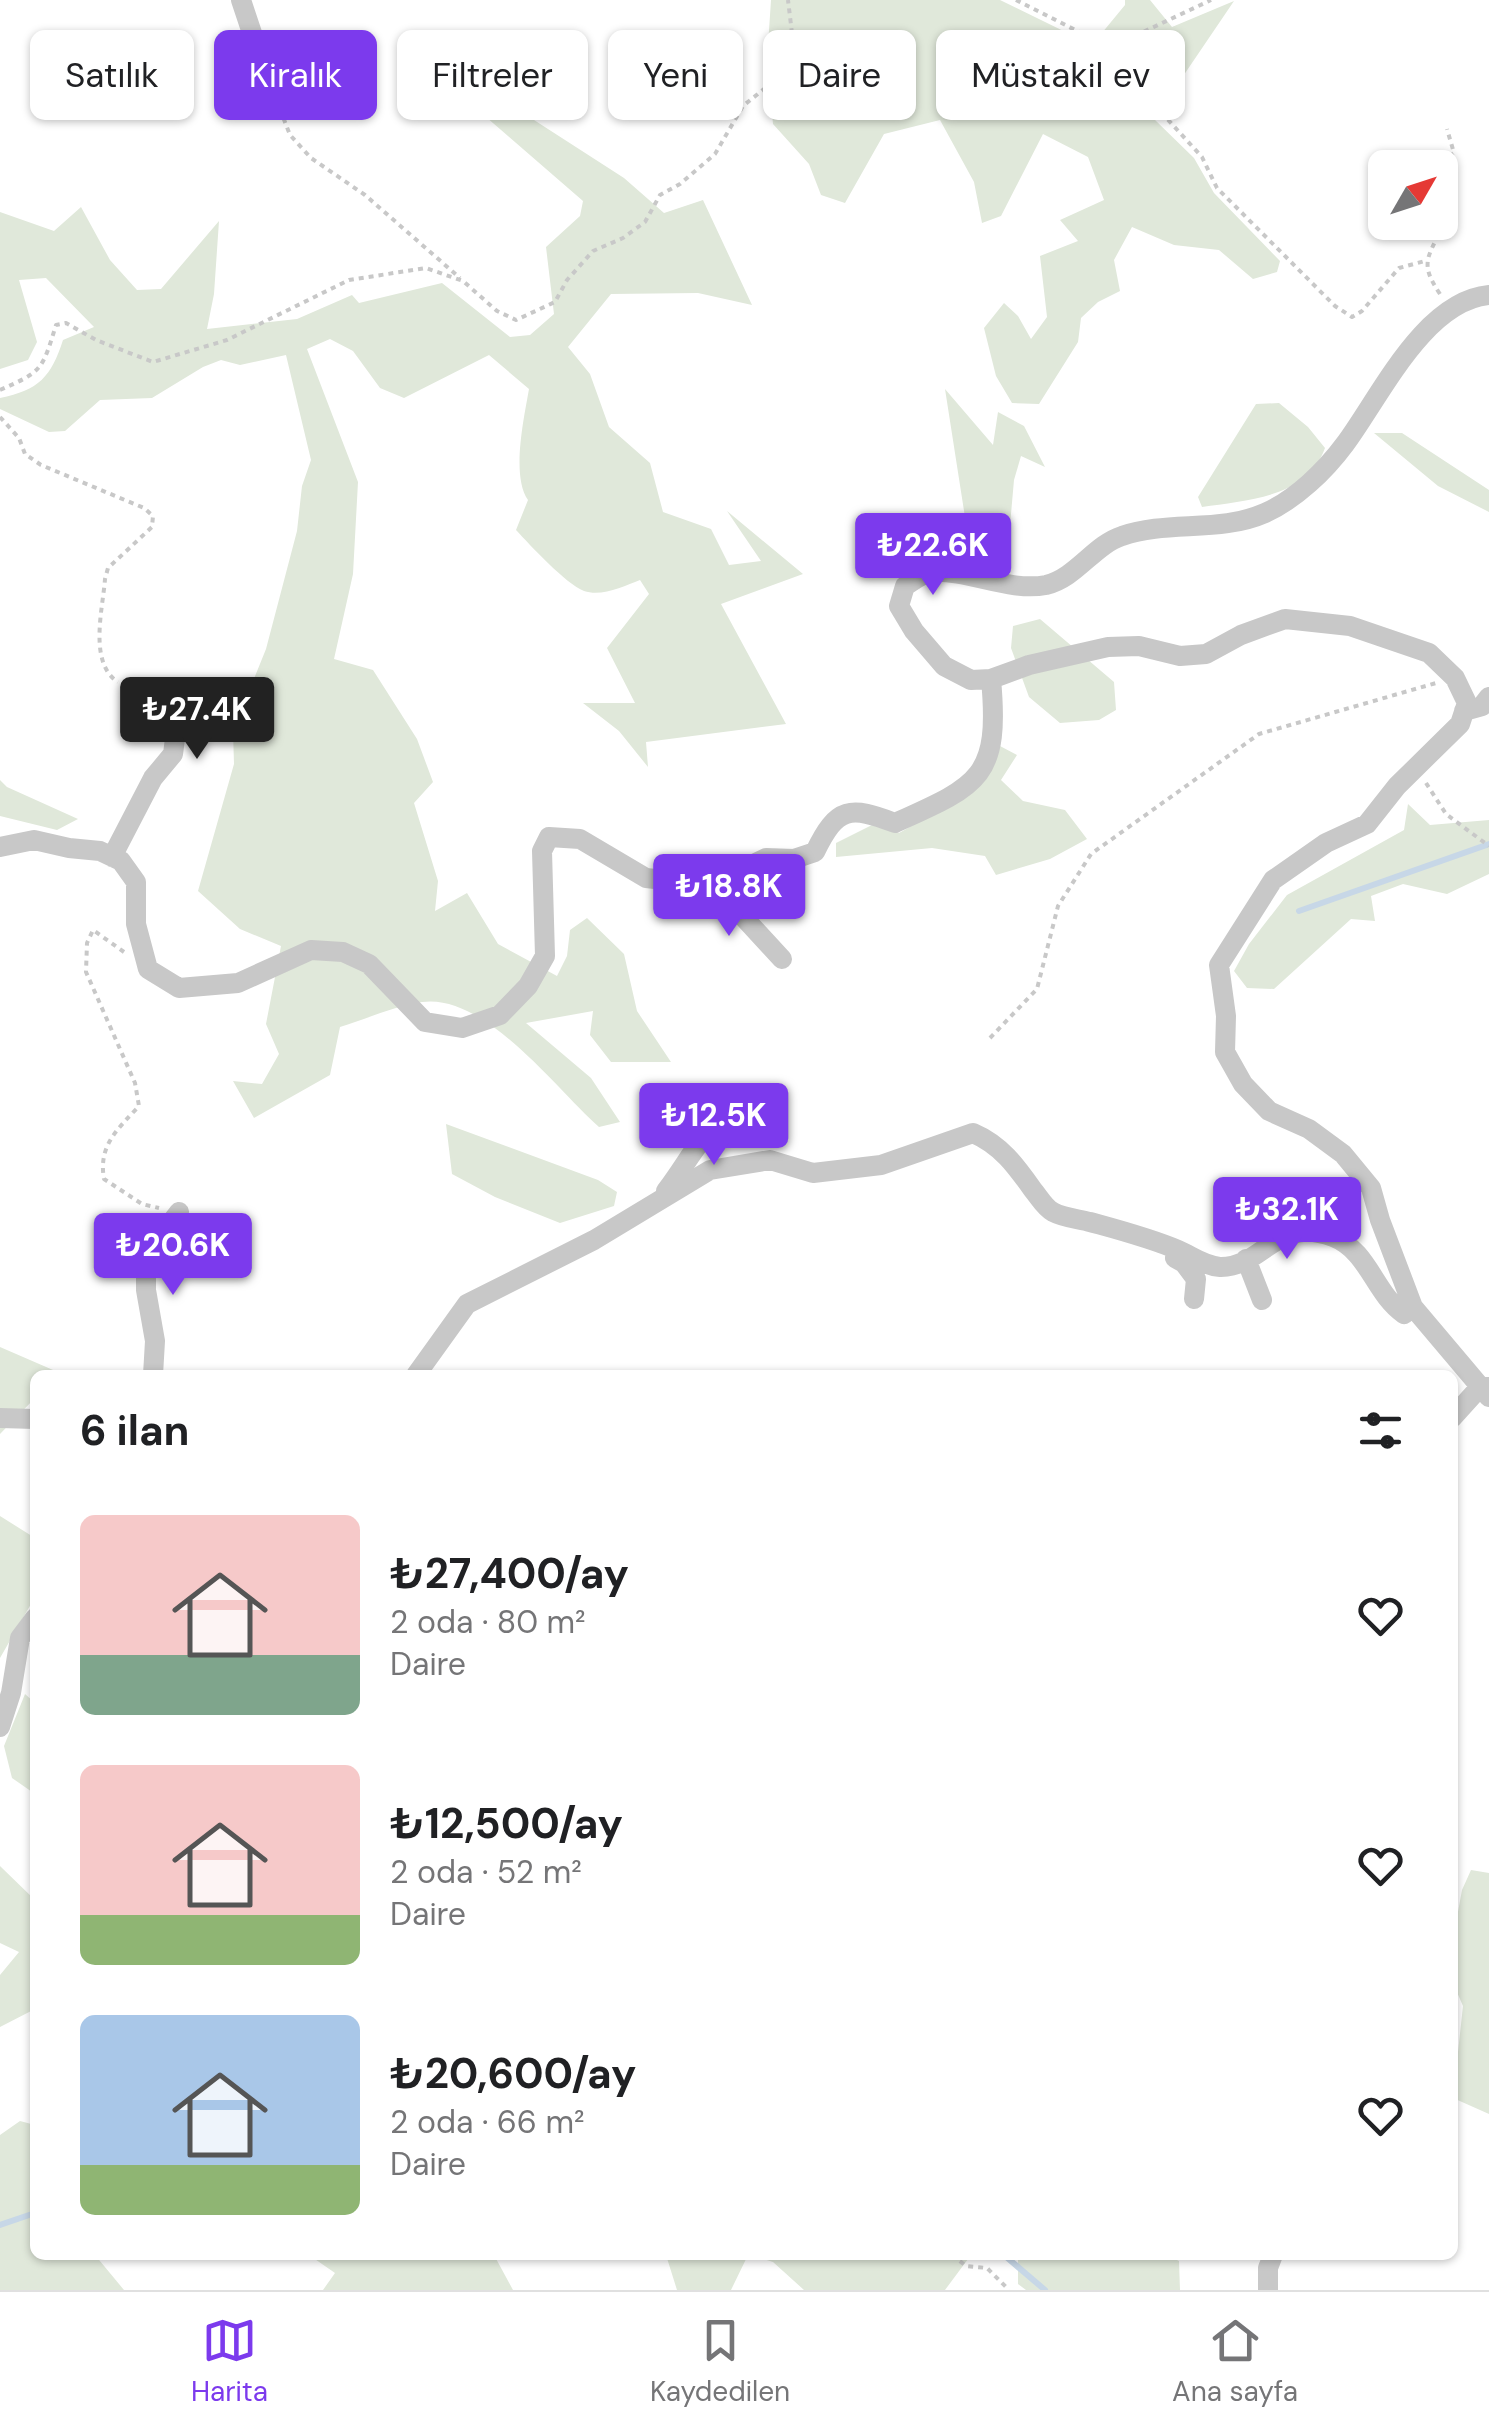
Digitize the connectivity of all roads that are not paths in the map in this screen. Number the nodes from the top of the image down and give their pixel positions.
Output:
1 (241, 0) edge
2 (251, 30) edge
3 (1489, 295) edge
4 (991, 679) junction
5 (132, 689) road end
6 (1489, 697) edge
7 (1464, 711) junction
8 (0, 847) edge
9 (112, 858) junction
10 (713, 884) junction
11 (782, 959) dead end
12 (771, 1138) dead end
13 (659, 1201) junction
14 (179, 1212) road end
15 (1144, 1238) junction
16 (1246, 1259) junction
17 (1194, 1300) dead end
18 (1262, 1300) dead end
19 (1413, 1307) junction
20 (152, 1370) edge
21 (420, 1370) edge
22 (1486, 1390) edge
23 (1458, 1413) edge
24 (0, 1418) edge
25 (30, 1419) edge
26 (30, 1625) edge
27 (0, 1727) edge
28 (1271, 2260) edge
29 (1268, 2290) edge

1 - 2 street
3 - 4 street
4 - 7 street
4 - 10 street
5 - 9 street
6 - 7 street
7 - 19 street
8 - 9 street
9 - 10 street
10 - 11 street
12 - 13 street
13 - 15 street
13 - 21 street
14 - 20 street
15 - 16 street
15 - 17 street
16 - 18 street
16 - 19 street
19 - 22 street
22 - 23 street
24 - 25 street
26 - 27 street
28 - 29 street

